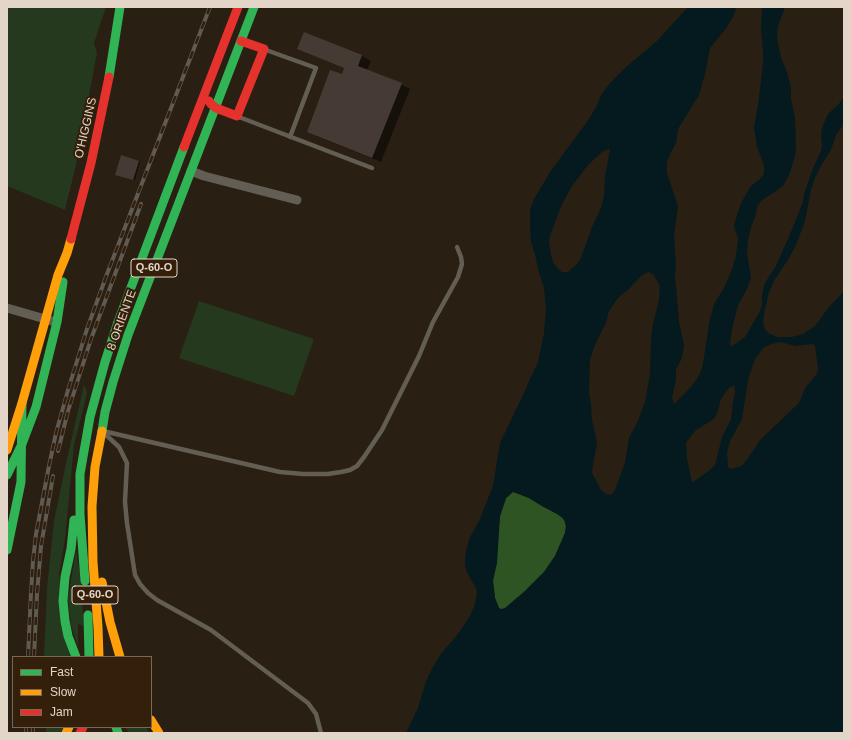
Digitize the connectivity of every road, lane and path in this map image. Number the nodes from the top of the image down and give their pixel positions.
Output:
1 (120, 7) edge
2 (238, 7) edge
3 (256, 8) edge
4 (241, 41) junction
5 (264, 49) junction
6 (205, 92) junction
7 (216, 108) junction
8 (238, 116) junction
9 (290, 137) junction
10 (372, 168) dead end
11 (191, 171) junction
12 (297, 200) dead end
13 (457, 247) dead end
14 (67, 253) junction
15 (7, 308) edge
16 (46, 319) junction
17 (57, 322) junction
18 (22, 403) junction
19 (90, 417) junction
20 (98, 428) junction
21 (113, 441) junction
22 (22, 444) junction
23 (103, 447) junction
24 (7, 450) edge
25 (80, 474) junction
26 (7, 475) edge
27 (93, 533) junction
28 (8, 543) edge
29 (86, 589) dead end
30 (87, 609) dead end
31 (76, 656) edge
32 (89, 656) edge
33 (99, 656) edge
34 (120, 656) edge
35 (152, 722) edge
36 (159, 733) edge
37 (321, 733) edge

1 - 14 main road, O'HIGGINS
2 - 6 main road, 8 ORIENTE / Q-60-O
3 - 4 main road, 8 ORIENTE / Q-60-O
4 - 5 main road
4 - 7 main road, 8 ORIENTE / Q-60-O
5 - 8 main road
5 - 9 lane
6 - 7 main road
6 - 19 main road, 8 ORIENTE / Q-60-O
7 - 8 main road
7 - 11 main road, 8 ORIENTE / Q-60-O
8 - 9 lane
9 - 10 lane
11 - 12 street
11 - 20 main road, 8 ORIENTE / Q-60-O
13 - 20 lane
14 - 16 main road, O'HIGGINS
14 - 17 main road, O'HIGGINS
15 - 16 street
16 - 17 street
16 - 18 main road, O'HIGGINS
17 - 22 main road, O'HIGGINS
18 - 22 main road
18 - 24 main road, O'HIGGINS
19 - 20 lane
19 - 25 main road, 8 ORIENTE / Q-60-O
20 - 21 lane
20 - 23 main road, 8 ORIENTE / Q-60-O
21 - 23 lane
21 - 37 lane
22 - 26 main road, O'HIGGINS
22 - 28 main road
23 - 27 main road, 8 ORIENTE / Q-60-O
25 - 29 main road, 8 ORIENTE / Q-60-O
25 - 31 main road
27 - 33 main road, 8 ORIENTE / Q-60-O
27 - 34 main road
30 - 32 main road, Q-60-O
35 - 36 main road

